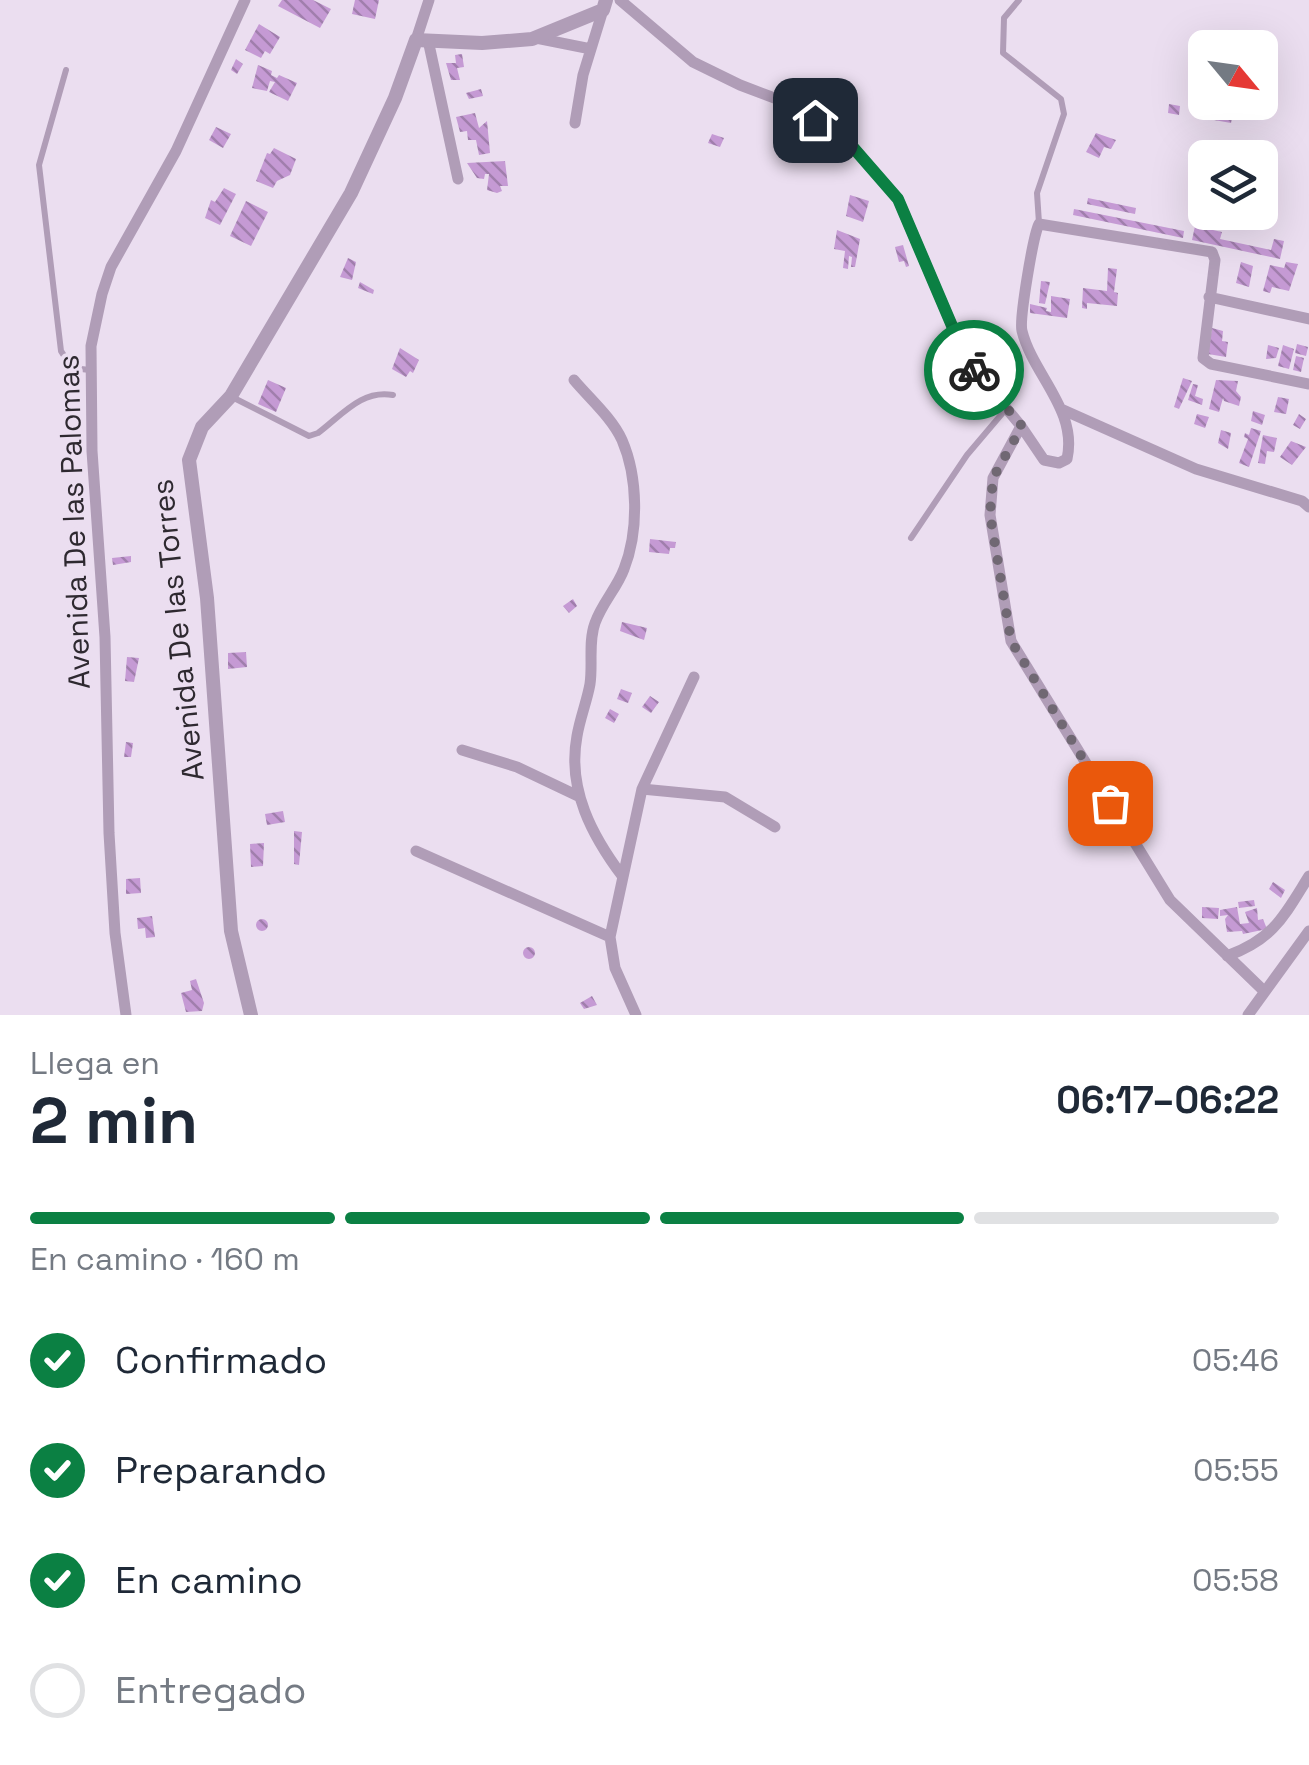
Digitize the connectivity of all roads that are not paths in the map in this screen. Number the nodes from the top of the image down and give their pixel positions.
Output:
1 (245, 0) edge
2 (428, 0) edge
3 (620, 0) edge
4 (1019, 0) edge
5 (605, 5) edge
6 (536, 38) junction
7 (422, 40) junction
8 (591, 48) junction
9 (66, 70) dead end
10 (575, 123) dead end
11 (458, 178) dead end
12 (1039, 224) junction
13 (1209, 297) junction
14 (1309, 319) edge
15 (92, 370) junction
16 (574, 380) dead end
17 (1309, 384) edge
18 (394, 394) dead end
19 (231, 396) junction
20 (1006, 408) junction
21 (1062, 409) junction
22 (1022, 426) junction
23 (1309, 507) edge
24 (911, 538) dead end
25 (694, 677) dead end
26 (462, 750) dead end
27 (642, 788) junction
28 (578, 796) junction
29 (774, 827) dead end
30 (416, 850) dead end
31 (1309, 876) edge
32 (623, 877) junction
33 (610, 936) junction
34 (1308, 936) edge
35 (1227, 956) junction
36 (1264, 992) junction
37 (126, 1015) edge
38 (251, 1015) edge
39 (636, 1015) edge
40 (1248, 1015) edge

1 - 15 street, Avenida De las Palomas
2 - 7 street, Avenida De las Torres
3 - 20 street
4 - 12 lane
5 - 6 street
5 - 8 street
6 - 7 street
6 - 8 street
7 - 11 street
7 - 19 street, Avenida De las Torres
8 - 10 street
9 - 15 lane
12 - 13 street
12 - 21 street
13 - 14 street
13 - 17 street
15 - 37 street, Avenida De las Palomas
16 - 28 street
18 - 19 lane
19 - 38 street, Avenida De las Torres
20 - 22 street
20 - 24 lane
21 - 22 street
21 - 23 street
22 - 35 street
25 - 27 street
26 - 28 street
27 - 29 street
27 - 32 street
28 - 32 street
30 - 33 street
31 - 35 street
32 - 33 street
33 - 39 street
34 - 36 street
35 - 36 street
36 - 40 street

